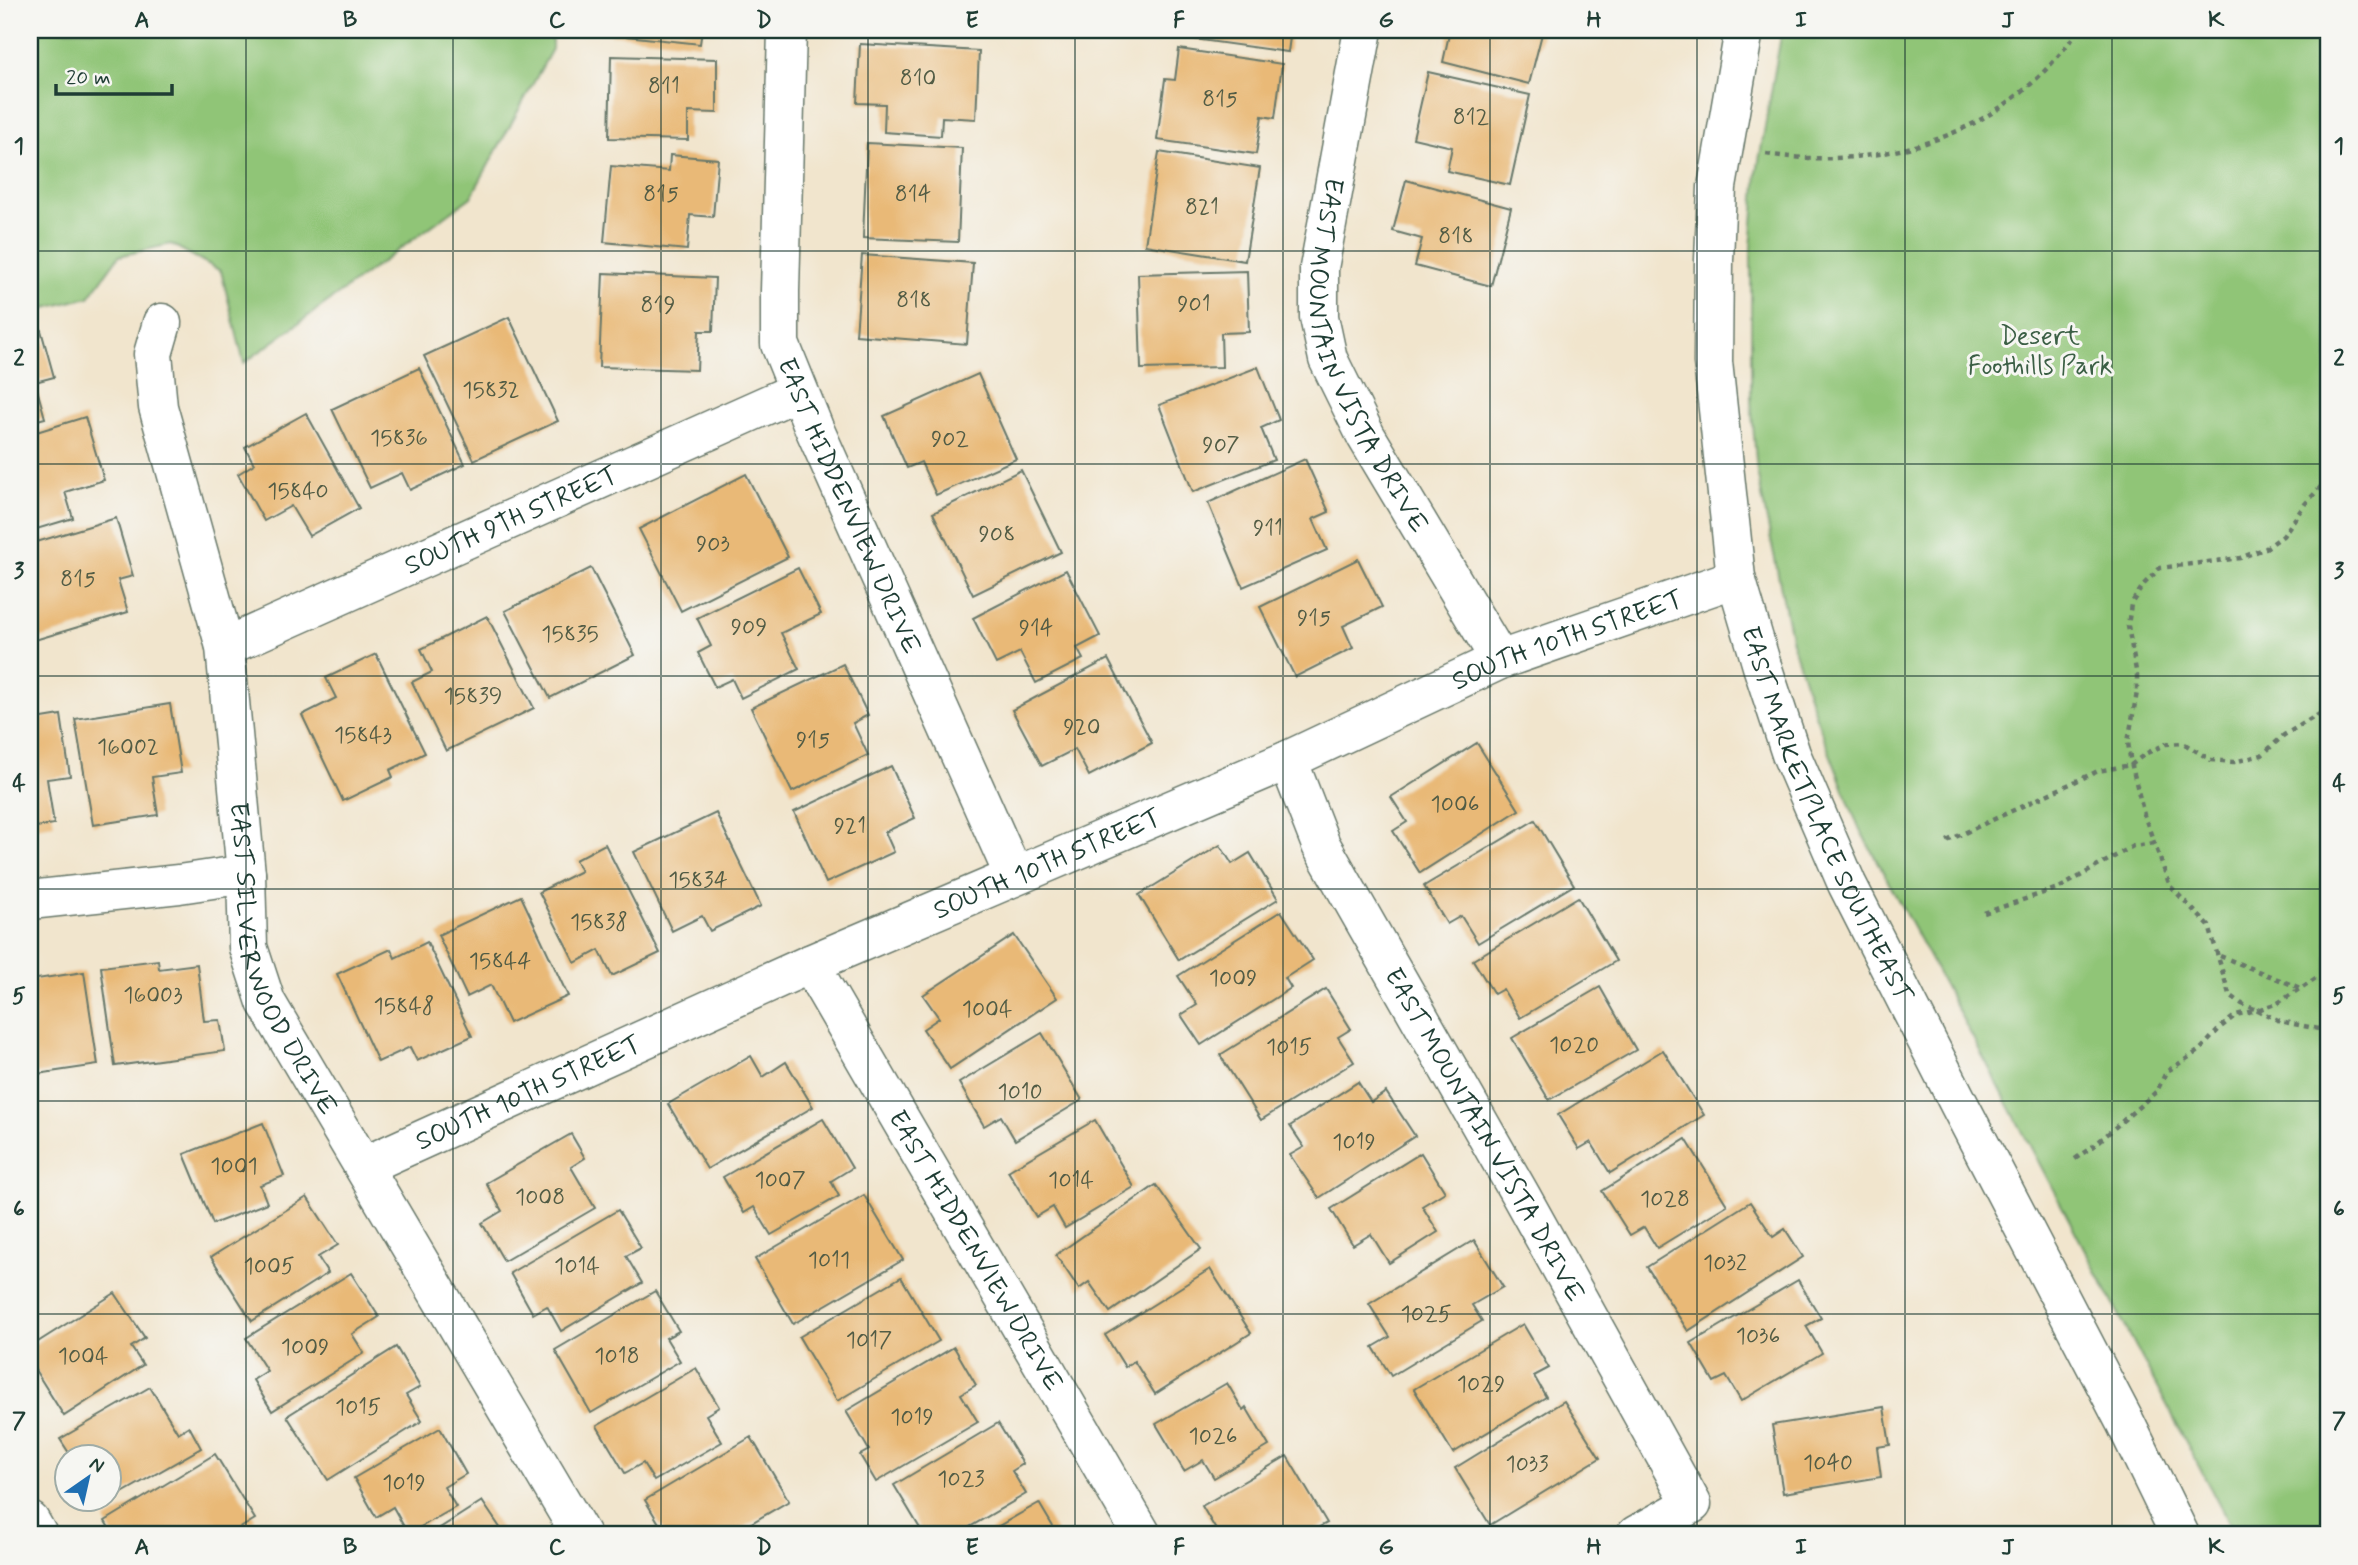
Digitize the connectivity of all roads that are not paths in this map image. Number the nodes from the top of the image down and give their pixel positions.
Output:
1 (788, 30) edge
2 (1363, 30) edge
3 (1744, 30) edge
4 (162, 323) dead end
5 (798, 391) junction
6 (1736, 578) junction
7 (225, 647) junction
8 (1500, 660) junction
9 (1288, 760) junction
10 (246, 874) junction
11 (1014, 876) junction
12 (30, 900) edge
13 (810, 964) junction
14 (364, 1166) junction
15 (30, 1521) edge
16 (38, 1535) edge
17 (581, 1535) edge
18 (1142, 1535) edge
19 (1636, 1535) edge
20 (2180, 1535) edge

1 - 5 street, EAST HIDDENVIEW DRIVE
2 - 8 street, EAST MOUNTAIN VISTA DRIVE
3 - 6 street, EAST MARKETPLACE SOUTHEAST
4 - 7 street, EAST SILVERWOOD DRIVE
5 - 7 street, SOUTH 9TH STREET
5 - 11 street, EAST HIDDENVIEW DRIVE
6 - 8 street, SOUTH 10TH STREET
6 - 20 street, EAST MARKETPLACE SOUTHEAST
7 - 10 street, EAST SILVERWOOD DRIVE
8 - 9 street, SOUTH 10TH STREET
9 - 11 street, SOUTH 10TH STREET
9 - 19 street, EAST MOUNTAIN VISTA DRIVE
10 - 12 street
10 - 14 street, EAST SILVERWOOD DRIVE
11 - 13 street, SOUTH 10TH STREET
13 - 14 street, SOUTH 10TH STREET
13 - 18 street, EAST HIDDENVIEW DRIVE
14 - 17 street, EAST SILVERWOOD DRIVE
15 - 16 street

